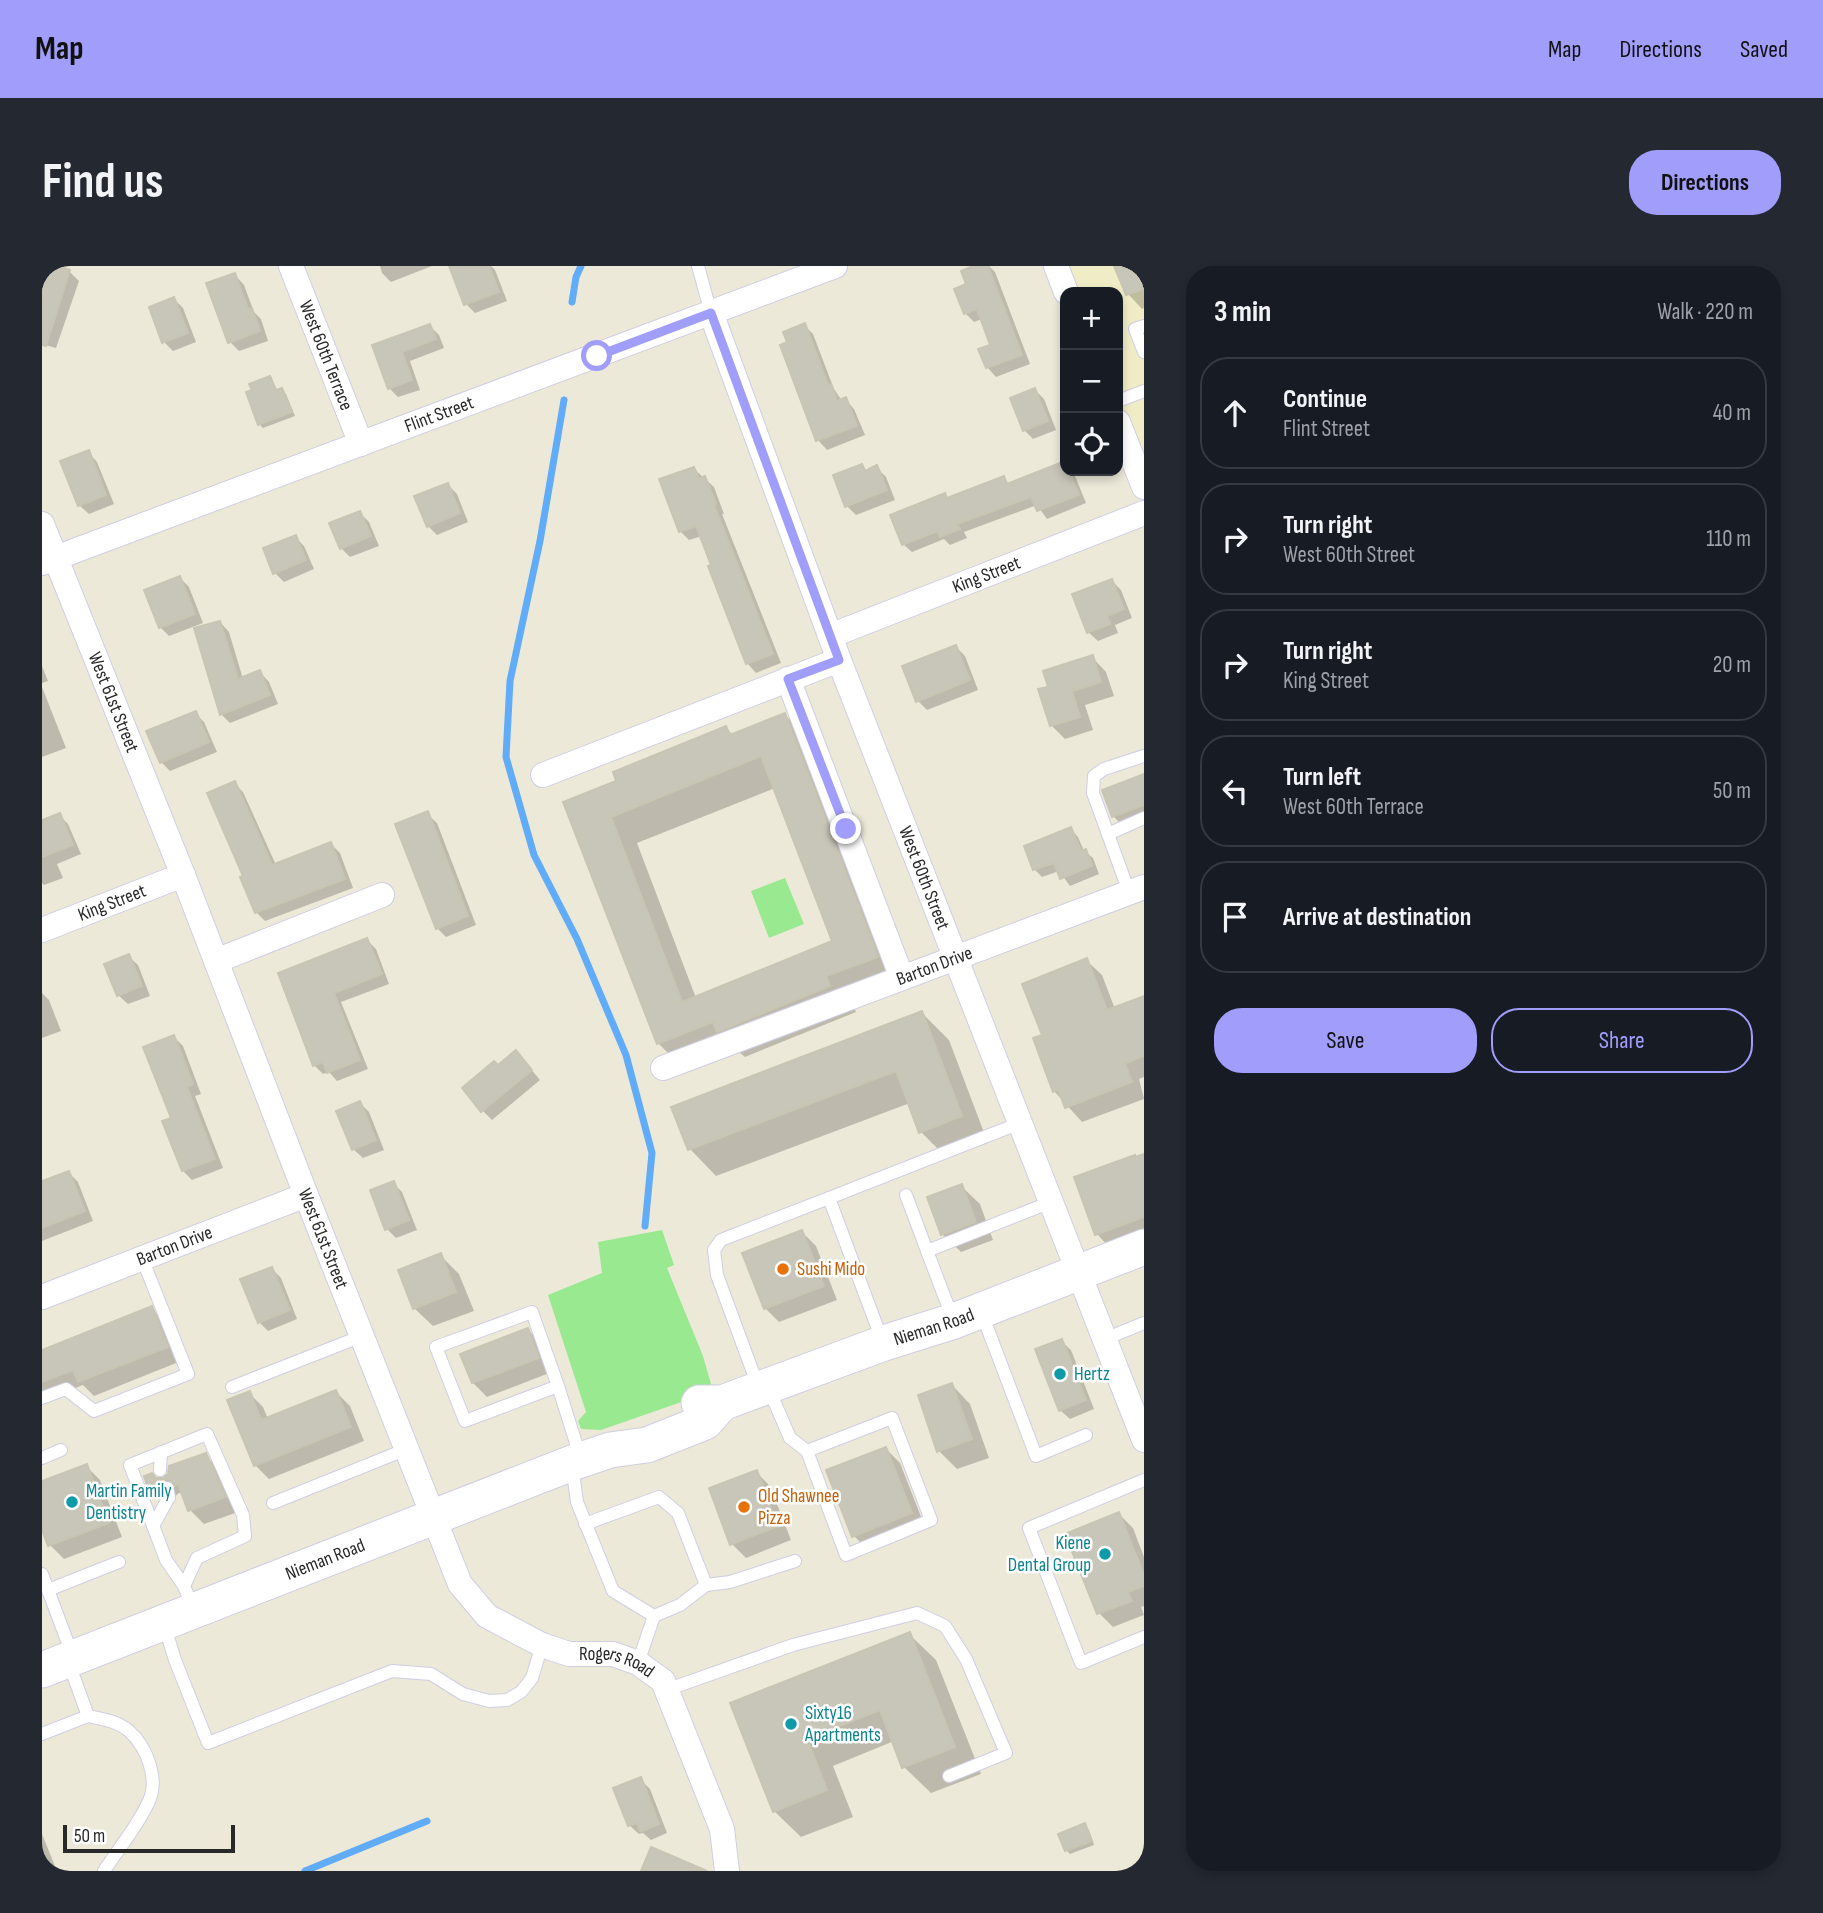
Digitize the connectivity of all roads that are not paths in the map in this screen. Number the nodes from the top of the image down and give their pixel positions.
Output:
1 (291, 266) edge
2 (698, 266) edge
3 (835, 266) edge
4 (1056, 266) edge
5 (1064, 287) edge
6 (711, 313) junction
7 (1144, 326) edge
8 (1144, 352) edge
9 (1144, 391) edge
10 (1123, 399) edge
11 (1123, 434) edge
12 (361, 444) junction
13 (1144, 487) edge
14 (1144, 513) edge
15 (42, 524) edge
16 (49, 560) edge
17 (830, 636) junction
18 (839, 660) junction
19 (788, 679) junction
20 (1144, 756) edge
21 (543, 775) dead end
22 (1144, 818) edge
23 (1108, 834) junction
24 (183, 876) junction
25 (1137, 890) edge
26 (382, 895) dead end
27 (42, 930) edge
28 (956, 958) junction
29 (216, 961) junction
30 (902, 978) junction
31 (663, 1068) dead end
32 (1020, 1123) junction
33 (306, 1195) junction
34 (906, 1195) dead end
35 (829, 1198) junction
36 (1051, 1202) junction
37 (1144, 1247) edge
38 (927, 1251) junction
39 (142, 1258) junction
40 (1079, 1273) junction
41 (42, 1297) edge
42 (967, 1316) junction
43 (1144, 1323) edge
44 (362, 1336) junction
45 (1105, 1339) junction
46 (884, 1343) junction
47 (558, 1386) junction
48 (232, 1387) dead end
49 (764, 1388) junction
50 (42, 1398) edge
51 (1086, 1435) dead end
52 (1144, 1440) edge
53 (407, 1449) junction
54 (61, 1450) dead end
55 (807, 1451) junction
56 (161, 1452) junction
57 (42, 1458) edge
58 (588, 1458) junction
59 (160, 1470) dead end
60 (1144, 1480) edge
61 (167, 1488) dead end
62 (273, 1503) dead end
63 (434, 1517) junction
64 (585, 1524) junction
65 (153, 1526) junction
66 (796, 1561) dead end
67 (119, 1562) dead end
68 (42, 1574) edge
69 (706, 1585) junction
70 (48, 1590) junction
71 (181, 1607) junction
72 (654, 1616) junction
73 (1144, 1637) edge
74 (542, 1645) junction
75 (61, 1663) edge
76 (638, 1663) junction
77 (666, 1690) junction
78 (88, 1716) junction
79 (42, 1734) edge
80 (949, 1776) dead end
81 (104, 1871) edge
82 (727, 1871) edge

1 - 12 street, West 60th Terrace
2 - 6 lane
3 - 6 street, Flint Street
4 - 5 street
6 - 12 street, Flint Street
6 - 17 street, West 60th Street
7 - 8 lane
9 - 10 lane
11 - 13 street
12 - 16 street, Flint Street
14 - 17 street, King Street
15 - 16 street, West 61st Street
16 - 24 street, West 61st Street
17 - 18 street, West 60th Street
18 - 19 street
18 - 28 street, West 60th Street
19 - 21 street
19 - 30 street
20 - 23 lane
22 - 23 lane
23 - 25 lane
24 - 27 street, King Street
24 - 29 street, West 61st Street
25 - 28 street, Barton Drive
26 - 29 street
28 - 30 street, Barton Drive
28 - 32 street, West 60th Street
29 - 33 street, West 61st Street
30 - 31 street, Barton Drive
32 - 35 lane
32 - 36 street, West 60th Street
33 - 39 street, Barton Drive
33 - 44 street, West 61st Street
34 - 38 lane
35 - 46 lane
35 - 49 lane
36 - 38 lane
36 - 40 street, West 60th Street
37 - 40 main road, Nieman Road
38 - 42 lane
39 - 41 street, Barton Drive
39 - 50 lane
40 - 42 main road, Nieman Road
40 - 45 street, West 60th Street
42 - 46 main road, Nieman Road
42 - 51 lane
43 - 45 lane
44 - 48 lane
44 - 53 street, West 61st Street
45 - 52 street, West 60th Street
46 - 49 main road, Nieman Road
47 - 47 lane
47 - 58 lane
49 - 55 lane
49 - 58 main road, Nieman Road
53 - 62 lane
53 - 63 street, West 61st Street
54 - 57 lane
55 - 55 lane
56 - 59 lane
56 - 65 lane
56 - 71 lane
58 - 63 main road, Nieman Road
58 - 64 lane
60 - 73 lane
61 - 65 lane
63 - 71 main road, Nieman Road
63 - 74 street, Rogers Road
64 - 69 lane
64 - 72 lane
65 - 71 lane
66 - 69 lane
67 - 70 lane
68 - 70 lane
69 - 72 lane
70 - 75 lane
71 - 74 lane
71 - 75 main road, Nieman Road
72 - 76 lane
74 - 76 street, Rogers Road
75 - 78 lane
76 - 77 street, Rogers Road
77 - 80 lane
77 - 82 street, Rogers Road
78 - 79 lane
78 - 81 lane

